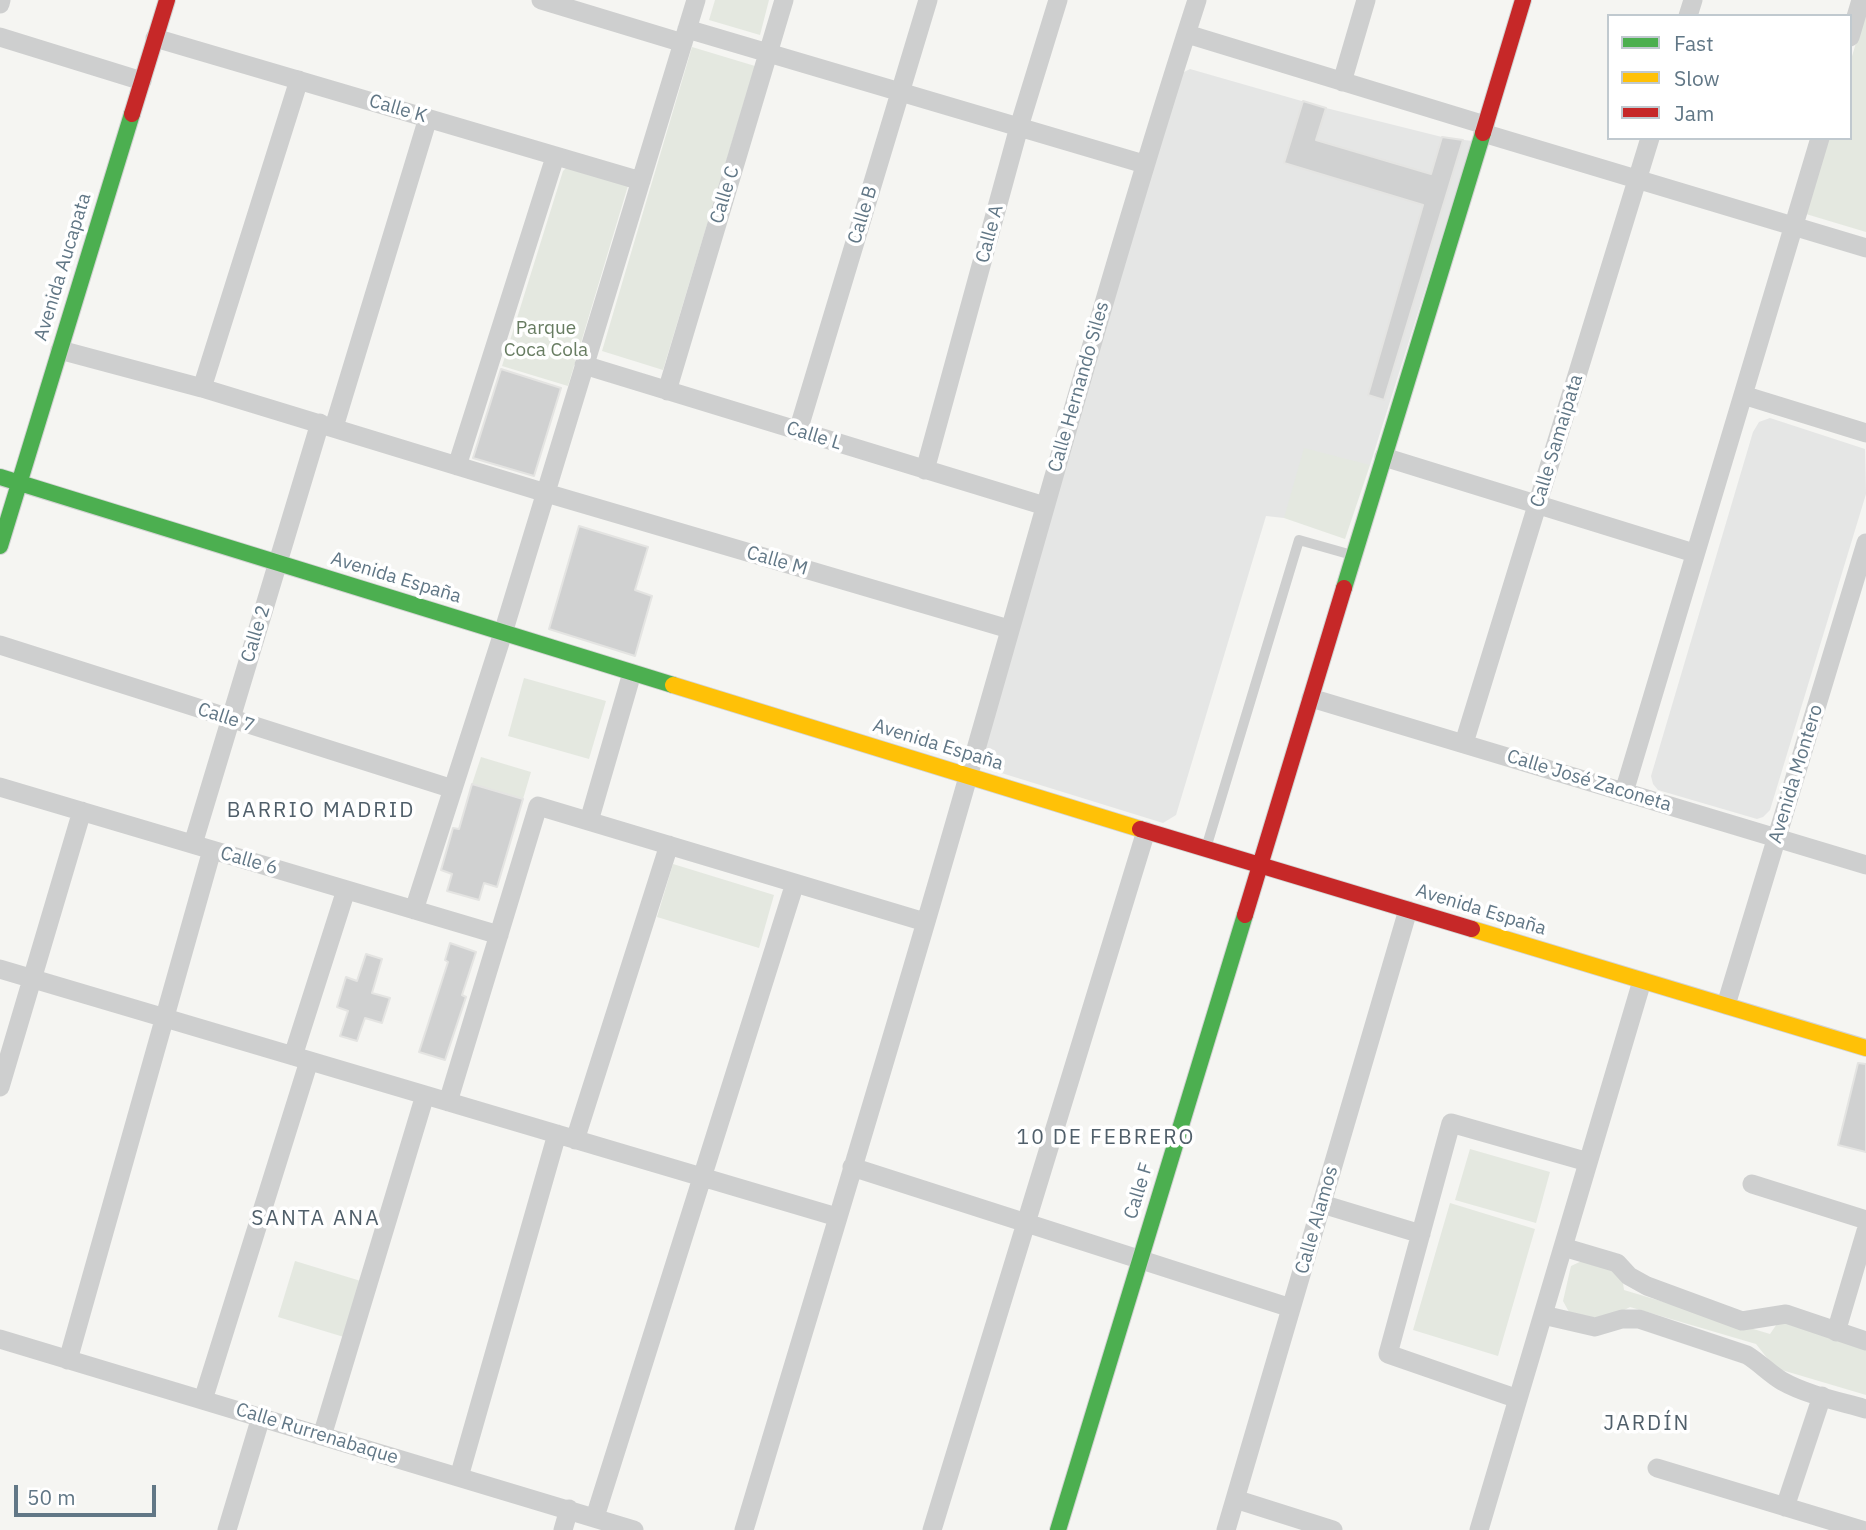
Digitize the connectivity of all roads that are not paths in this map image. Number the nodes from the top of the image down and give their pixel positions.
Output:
1 (167, 0) edge
2 (541, 0) edge
3 (696, 0) edge
4 (784, 0) edge
5 (928, 0) edge
6 (1058, 0) edge
7 (1198, 0) edge
8 (1366, 0) edge
9 (1523, 0) edge
10 (1861, 0) edge
11 (1852, 30) edge
12 (1186, 34) junction
13 (685, 36) junction
14 (0, 37) edge
15 (155, 38) junction
16 (768, 53) junction
17 (299, 80) junction
18 (142, 81) junction
19 (1342, 82) junction
20 (900, 92) junction
21 (428, 118) junction
22 (1019, 127) junction
23 (1484, 129) junction
24 (1649, 140) edge
25 (1819, 140) edge
26 (555, 158) junction
27 (1144, 164) junction
28 (1637, 179) junction
29 (641, 181) junction
30 (1794, 226) junction
31 (1866, 248) edge
32 (60, 350) junction
33 (584, 365) junction
34 (202, 388) junction
35 (667, 391) junction
36 (1743, 395) junction
37 (327, 425) junction
38 (798, 431) junction
39 (1866, 433) edge
40 (1384, 457) junction
41 (457, 466) junction
42 (925, 470) junction
43 (0, 477) edge
44 (19, 484) junction
45 (546, 493) junction
46 (1538, 505) junction
47 (1045, 506) junction
48 (1866, 543) edge
49 (0, 546) edge
50 (1694, 554) junction
51 (1354, 555) junction
52 (277, 564) junction
53 (1857, 605) edge
54 (1009, 629) junction
55 (503, 633) junction
56 (0, 645) edge
57 (632, 673) junction
58 (1311, 698) junction
59 (230, 719) junction
60 (1464, 743) junction
61 (968, 776) junction
62 (0, 787) edge
63 (453, 789) junction
64 (1624, 792) junction
65 (82, 811) junction
66 (589, 821) junction
67 (1146, 831) junction
68 (1776, 838) junction
69 (669, 845) junction
70 (203, 847) junction
71 (1206, 848) junction
72 (1260, 865) junction
73 (1866, 865) edge
74 (795, 883) junction
75 (346, 890) junction
76 (414, 910) junction
77 (1408, 910) junction
78 (925, 922) junction
79 (499, 935) junction
80 (0, 969) edge
81 (33, 979) junction
82 (1642, 981) junction
83 (1726, 1005) junction
84 (164, 1018) junction
85 (1866, 1048) edge
86 (301, 1058) junction
87 (0, 1087) edge
88 (425, 1095) junction
89 (448, 1102) junction
90 (566, 1137) junction
91 (1588, 1162) junction
92 (852, 1167) junction
93 (701, 1177) junction
94 (1752, 1184) dead end
95 (1322, 1204) junction
96 (837, 1217) junction
97 (1866, 1220) edge
98 (1026, 1223) junction
99 (1866, 1231) edge
100 (1421, 1234) junction
101 (1563, 1247) junction
102 (1140, 1260) junction
103 (1291, 1308) junction
104 (1543, 1315) junction
105 (1836, 1332) junction
106 (0, 1339) edge
107 (1866, 1341) edge
108 (68, 1360) junction
109 (1822, 1396) junction
110 (1518, 1399) junction
111 (202, 1400) junction
112 (1866, 1409) edge
113 (261, 1418) junction
114 (322, 1436) junction
115 (1657, 1468) dead end
116 (459, 1477) junction
117 (1235, 1499) junction
118 (1785, 1507) junction
119 (569, 1509) junction
120 (594, 1517) junction
121 (227, 1530) edge
122 (563, 1530) edge
123 (634, 1530) edge
124 (744, 1530) edge
125 (932, 1530) edge
126 (1058, 1530) edge
127 (1226, 1530) edge
128 (1333, 1530) edge
129 (1479, 1530) edge
130 (1862, 1530) edge

1 - 15 street, Avenida Aucapata
2 - 13 street
3 - 13 street
4 - 16 street, Calle C
5 - 20 street, Calle B
6 - 22 street, Calle A
7 - 12 street, Calle Hernando Siles
8 - 19 street
9 - 23 street, Calle F
10 - 11 street
12 - 19 street
12 - 27 street, Calle Hernando Siles
13 - 16 street
13 - 29 street
14 - 18 street
15 - 17 street, Calle K
15 - 18 street, Avenida Aucapata
16 - 20 street
16 - 35 street, Calle C
17 - 21 street, Calle K
17 - 34 street
18 - 32 street, Avenida Aucapata
19 - 23 street
20 - 22 street
20 - 38 street, Calle B
21 - 26 street, Calle K
21 - 37 street, Calle 2
22 - 27 street
22 - 42 street, Calle A
23 - 28 street
23 - 40 street, Calle F
24 - 28 street, Calle Samaipata
25 - 30 street
26 - 29 street, Calle K
26 - 41 street
27 - 47 street, Calle Hernando Siles
28 - 30 street
28 - 46 street, Calle Samaipata
29 - 33 street
30 - 31 street
30 - 36 street
32 - 34 street, Calle M
32 - 44 street, Avenida Aucapata
33 - 35 street, Calle L
33 - 45 street
34 - 37 street, Calle M
35 - 38 street, Calle L
36 - 39 street
36 - 50 street
37 - 41 street, Calle M
37 - 52 street, Calle 2
38 - 42 street, Calle L
40 - 46 street
40 - 51 street, Calle F
41 - 45 street, Calle M
42 - 47 street, Calle L
43 - 44 street, Avenida España
44 - 49 street, Avenida Aucapata
44 - 52 street, Avenida España
45 - 54 street, Calle M
45 - 55 street
46 - 50 street
46 - 60 street, Calle Samaipata
47 - 54 street, Calle Hernando Siles
48 - 53 street, Avenida Montero
50 - 64 street
51 - 58 street, Calle F
51 - 71 lane
52 - 55 street, Avenida España
52 - 59 street, Calle 2
53 - 68 street, Avenida Montero
54 - 61 street, Calle Hernando Siles
55 - 57 street, Avenida España
55 - 63 street
56 - 59 street, Calle 7
57 - 61 street, Avenida España
57 - 66 street
58 - 60 street, Calle José Zaconeta
58 - 72 street, Calle F
59 - 63 street, Calle 7
59 - 70 street, Calle 2
60 - 64 street, Calle José Zaconeta
61 - 67 street, Avenida España
61 - 78 street, Calle Hernando Siles
62 - 65 street, Calle 6
63 - 76 street
64 - 68 street, Calle José Zaconeta
65 - 70 street, Calle 6
65 - 81 street
66 - 69 street
66 - 79 street
67 - 71 street, Avenida España
67 - 98 street
68 - 73 street, Calle José Zaconeta
68 - 83 street, Avenida Montero
69 - 74 street
69 - 90 street
70 - 75 street, Calle 6
70 - 84 street, Calle 2
71 - 72 street, Avenida España
72 - 77 street, Avenida España
72 - 102 street, Calle F
74 - 78 street
74 - 93 street
75 - 76 street, Calle 6
75 - 86 street
76 - 79 street, Calle 6
77 - 82 street, Avenida España
77 - 95 street, Calle Alamos
78 - 92 street, Calle Hernando Siles
79 - 89 street
80 - 81 street
81 - 84 street
81 - 87 street
82 - 83 street, Avenida España
82 - 91 street
83 - 85 street, Avenida España
84 - 86 street
84 - 108 street, Calle 2
86 - 88 street
86 - 111 street
88 - 89 street
88 - 114 street
89 - 90 street
90 - 93 street
90 - 116 street
91 - 100 street
91 - 101 street
92 - 96 street, Calle Hernando Siles
92 - 98 street
93 - 96 street
93 - 120 street
94 - 97 street
95 - 100 street
95 - 103 street, Calle Alamos
96 - 124 street, Calle Hernando Siles
98 - 102 street
98 - 125 street
99 - 105 street
100 - 110 street
101 - 104 street
101 - 105 street
102 - 103 street
102 - 126 street, Calle F
103 - 117 street, Calle Alamos
104 - 109 street
104 - 110 street
105 - 107 street
106 - 108 street, Calle Rurrenabaque
108 - 111 street, Calle Rurrenabaque
109 - 112 street
109 - 118 street
110 - 129 street
111 - 113 street, Calle Rurrenabaque
113 - 114 street, Calle Rurrenabaque
113 - 121 street
114 - 116 street, Calle Rurrenabaque
115 - 118 street
116 - 119 street, Calle Rurrenabaque
117 - 127 street, Calle Alamos
117 - 128 street
118 - 130 street
119 - 120 street, Calle Rurrenabaque
119 - 122 street
120 - 123 street, Calle Rurrenabaque

